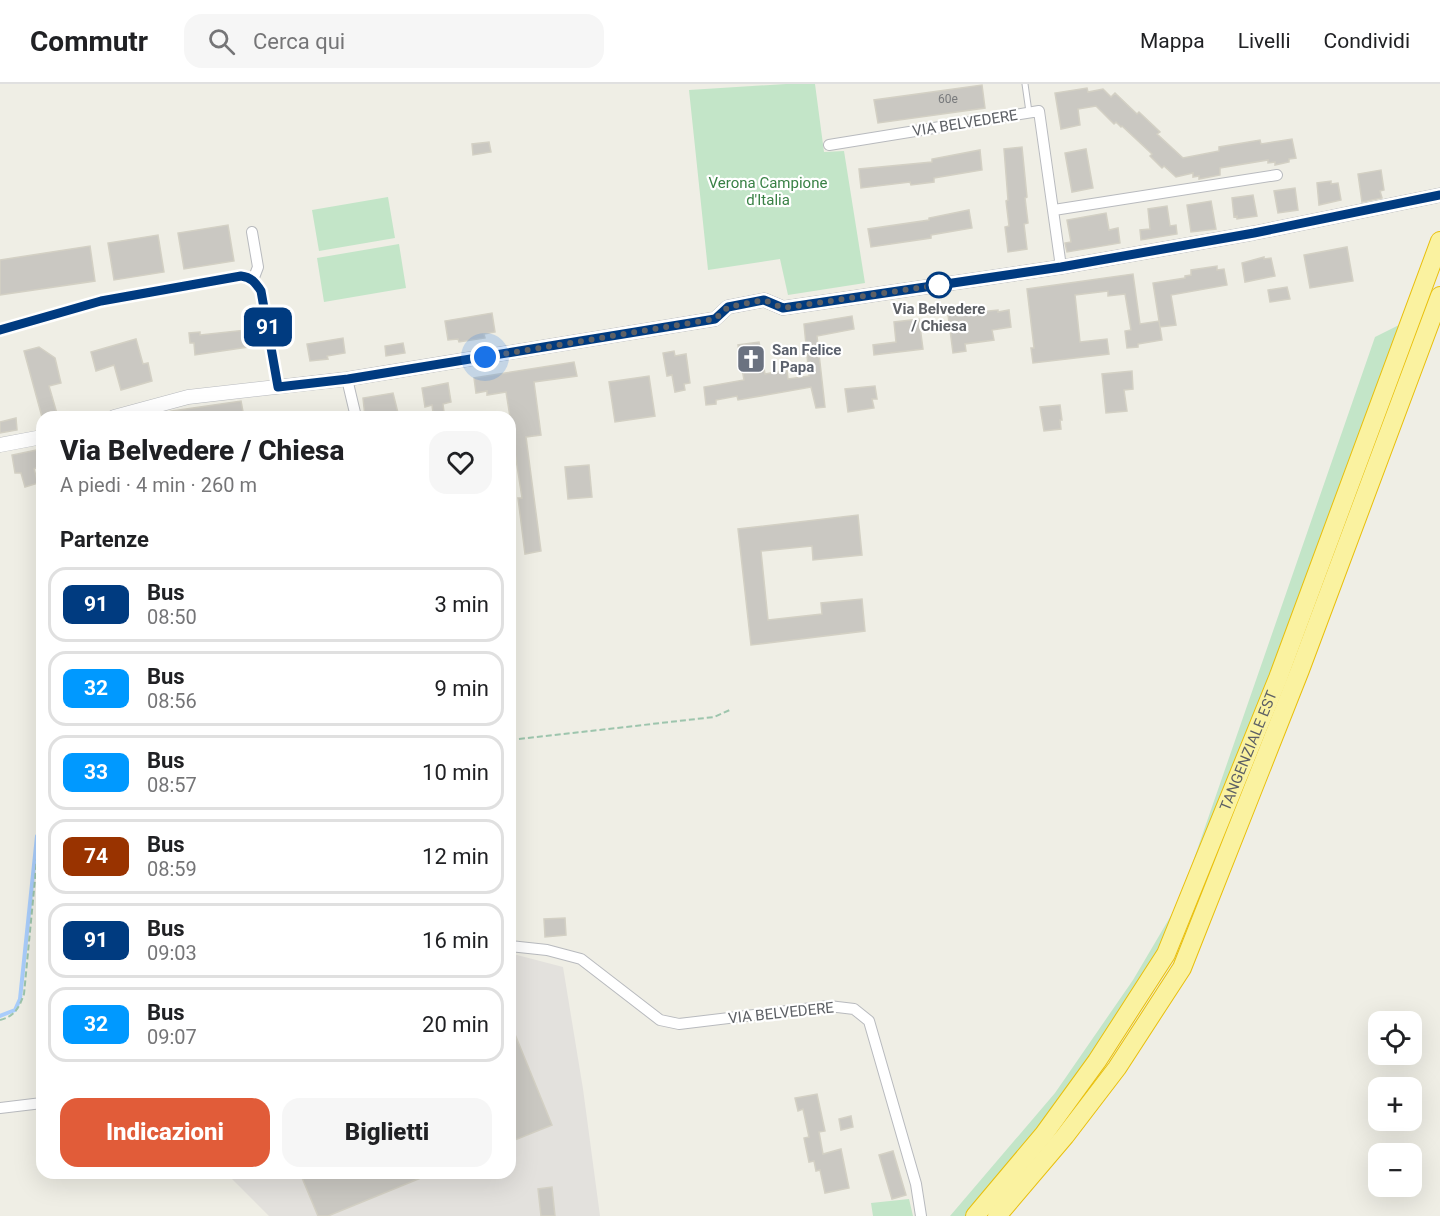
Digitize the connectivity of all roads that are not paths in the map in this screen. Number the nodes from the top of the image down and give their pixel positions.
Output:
1 (1025, 84) edge
2 (1029, 112) junction
3 (829, 145) dead end
4 (1277, 175) dead end
5 (1440, 195) edge
6 (1054, 210) junction
7 (252, 232) dead end
8 (1440, 241) edge
9 (1061, 267) junction
10 (253, 280) junction
11 (1440, 296) edge
12 (0, 330) edge
13 (348, 379) junction
14 (278, 387) junction
15 (136, 411) edge
16 (355, 411) edge
17 (36, 438) edge
18 (0, 446) edge
19 (516, 947) edge
20 (36, 1104) edge
21 (0, 1108) edge
22 (921, 1216) edge
23 (975, 1216) edge
24 (996, 1216) edge

1 - 2 lane
2 - 3 street, VIA BELVEDERE
2 - 6 street, VIA BELVEDERE
4 - 6 street
5 - 9 street
6 - 9 street, VIA BELVEDERE
7 - 10 street
8 - 23 highway, TANGENZIALE EST
9 - 13 street
10 - 12 street
10 - 14 street
11 - 24 highway, TANGENZIALE EST
13 - 14 street
13 - 16 street
14 - 15 street
17 - 18 street
19 - 22 street, VIA BELVEDERE
20 - 21 street

